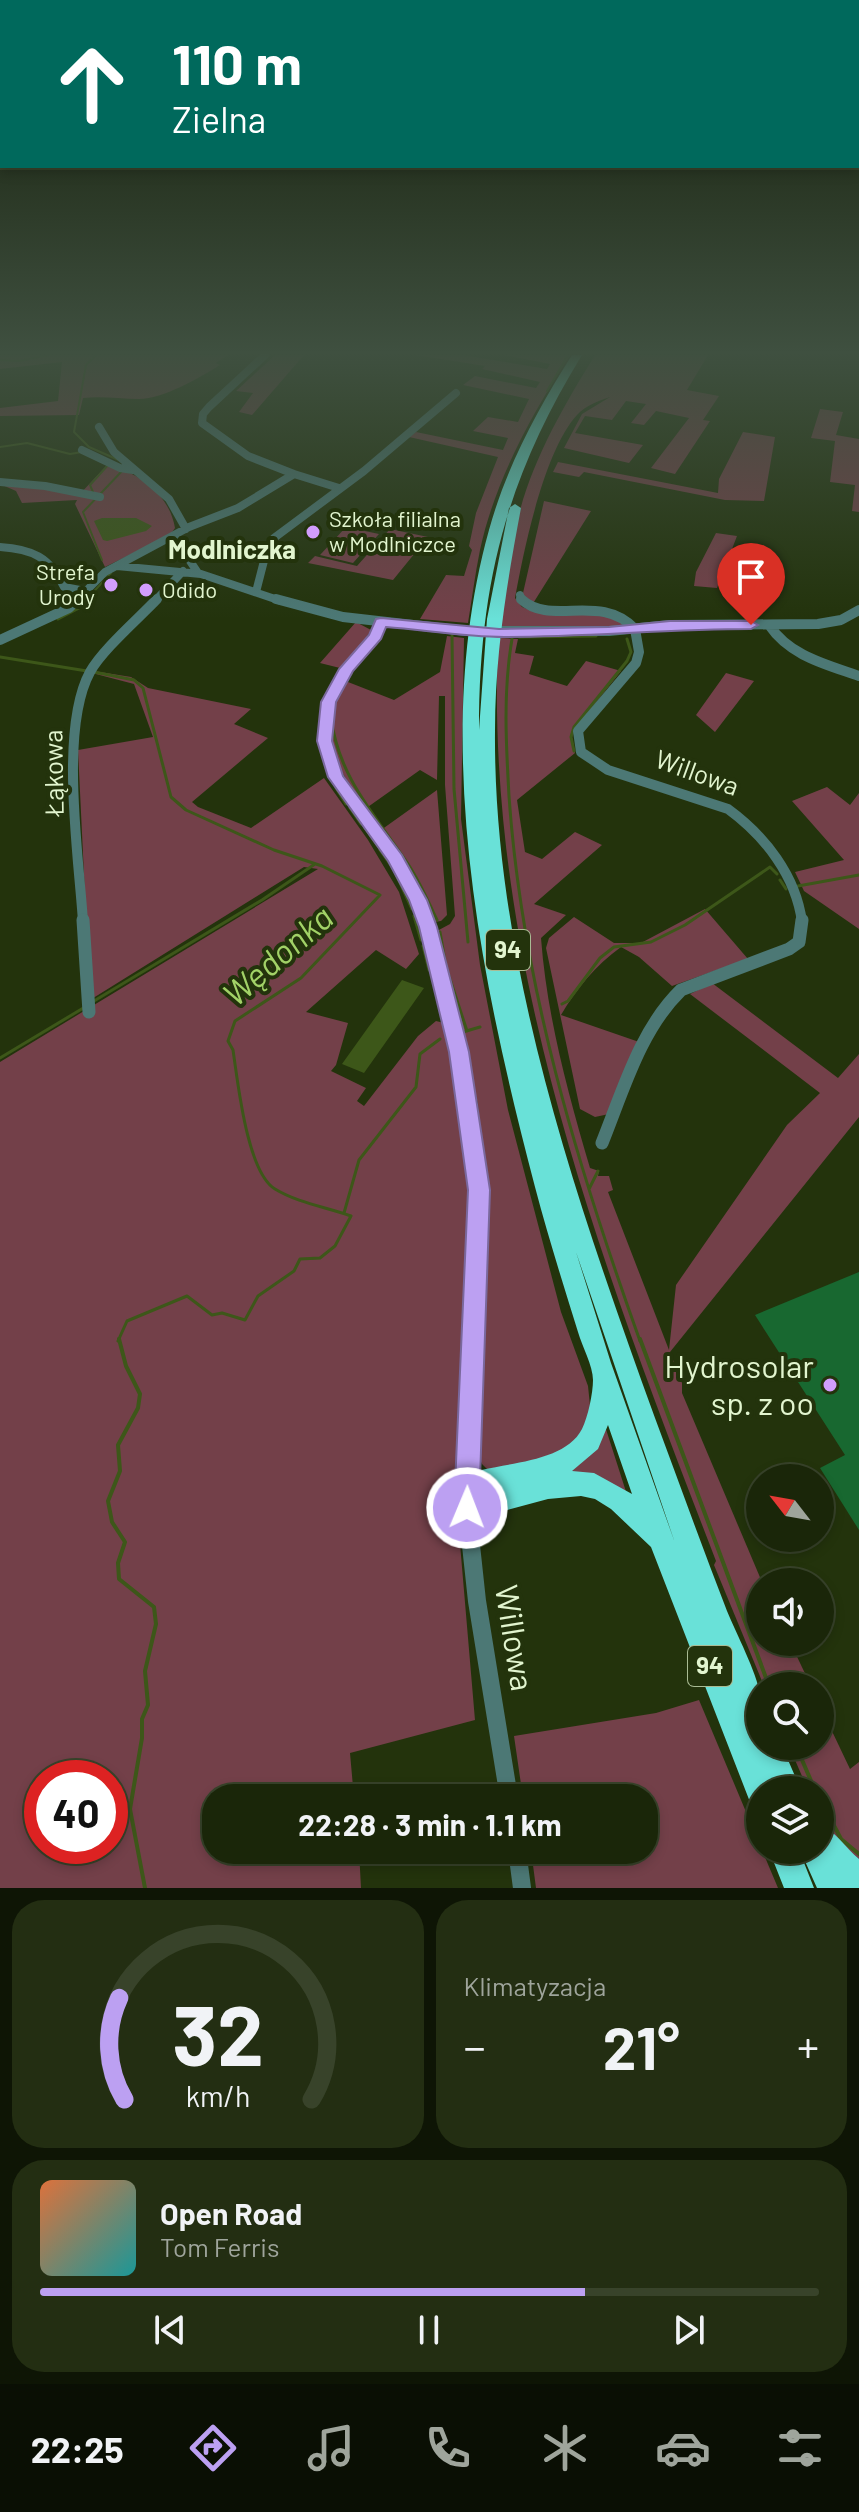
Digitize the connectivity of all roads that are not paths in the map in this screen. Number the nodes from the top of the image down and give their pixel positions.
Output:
1 (109, 443) edge
2 (230, 443) edge
3 (398, 443) edge
4 (528, 443) edge
5 (540, 443) edge
6 (82, 450) dead end
7 (133, 470) junction
8 (294, 474) junction
9 (0, 482) edge
10 (339, 488) junction
11 (96, 496) dead end
12 (186, 529) junction
13 (174, 537) junction
14 (0, 547) edge
15 (117, 566) junction
16 (183, 571) junction
17 (198, 573) junction
18 (85, 591) junction
19 (256, 592) junction
20 (520, 595) dead end
21 (859, 610) edge
22 (381, 622) junction
23 (769, 625) junction
24 (635, 629) junction
25 (484, 633) junction
26 (0, 640) edge
27 (859, 676) edge
28 (89, 1012) dead end
29 (602, 1143) dead end
30 (603, 1382) junction
31 (466, 1497) junction
32 (661, 1540) junction
33 (746, 1691) edge
34 (754, 1776) edge
35 (507, 1784) edge
36 (834, 1858) edge
37 (519, 1864) edge
38 (790, 1864) edge
39 (822, 1864) edge
40 (859, 1879) edge
41 (522, 1888) edge
42 (799, 1888) edge
43 (833, 1888) edge

1 - 7 street
2 - 8 street
3 - 10 street
4 - 25 highway, 94
5 - 25 highway, 94
6 - 7 street
7 - 12 street
8 - 10 street
8 - 12 street
9 - 11 street
10 - 19 street
12 - 13 street
13 - 15 street
13 - 17 street
14 - 18 street
15 - 16 street
15 - 18 street
16 - 17 street
16 - 28 street, Łąkowa
17 - 19 street
18 - 26 street
19 - 22 street
20 - 24 street
21 - 23 street
22 - 24 street
22 - 31 street, Willowa
23 - 24 street
23 - 27 street
24 - 29 street, Willowa
25 - 30 highway, 94
25 - 33 highway, 94
30 - 31 highway
30 - 32 highway, 94
31 - 32 highway
31 - 35 street, Willowa
32 - 34 highway, 94
36 - 40 highway
37 - 41 street
38 - 42 highway
39 - 43 highway

